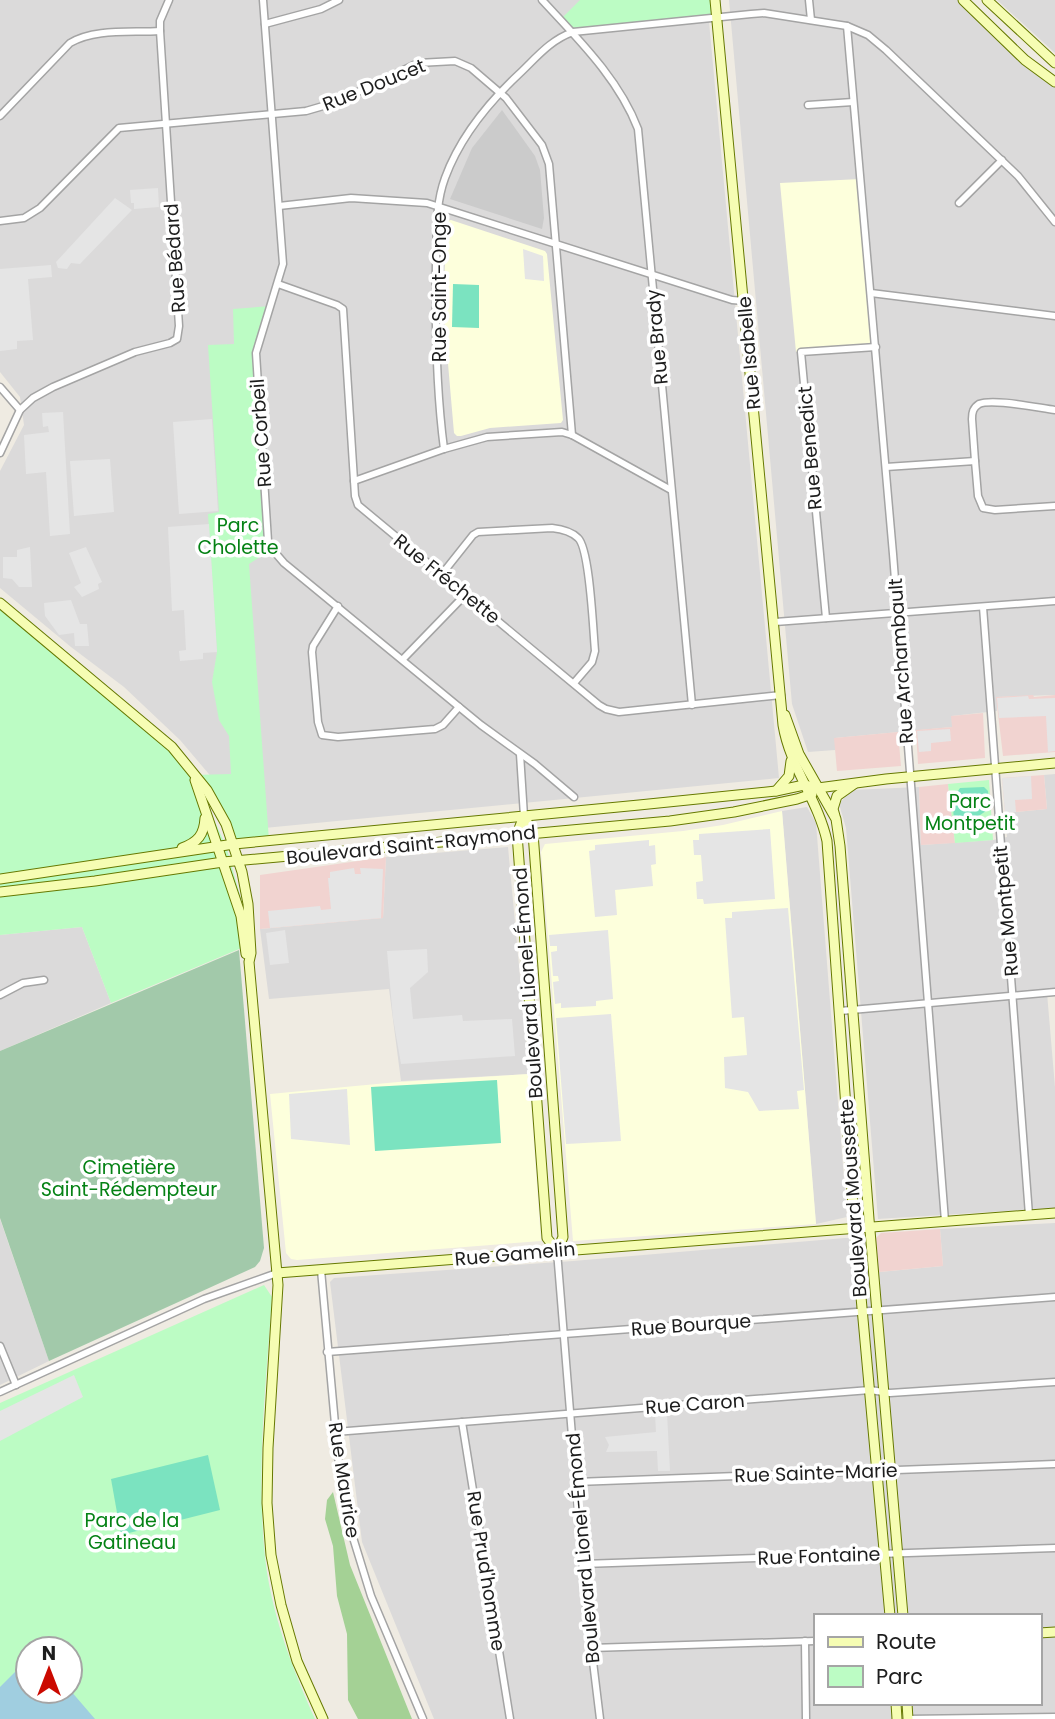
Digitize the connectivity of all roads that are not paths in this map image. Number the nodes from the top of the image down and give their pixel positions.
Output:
1 (169, 0) edge
2 (263, 0) edge
3 (339, 0) edge
4 (542, 0) edge
5 (715, 0) edge
6 (809, 0) edge
7 (963, 0) edge
8 (986, 0) edge
9 (717, 17) junction
10 (811, 20) junction
11 (265, 24) junction
12 (847, 26) junction
13 (160, 31) junction
14 (573, 32) junction
15 (1055, 63) edge
16 (1055, 82) edge
17 (499, 91) junction
18 (853, 102) junction
19 (808, 104) dead end
20 (272, 113) junction
21 (0, 116) edge
22 (165, 122) junction
23 (1003, 160) junction
24 (959, 203) dead end
25 (279, 206) junction
26 (438, 206) junction
27 (0, 221) edge
28 (1055, 222) edge
29 (556, 245) junction
30 (651, 273) junction
31 (278, 284) junction
32 (871, 293) junction
33 (744, 301) junction
34 (1055, 316) edge
35 (876, 347) junction
36 (0, 387) edge
37 (20, 410) junction
38 (1055, 410) edge
39 (572, 435) junction
40 (444, 449) junction
41 (0, 453) edge
42 (975, 461) junction
43 (886, 467) junction
44 (354, 481) junction
45 (671, 490) junction
46 (1055, 506) edge
47 (442, 574) junction
48 (466, 594) junction
49 (1055, 601) edge
50 (0, 603) edge
51 (338, 606) junction
52 (983, 607) junction
53 (897, 613) junction
54 (826, 618) junction
55 (775, 622) junction
56 (403, 659) junction
57 (574, 683) junction
58 (781, 695) junction
59 (692, 705) junction
60 (459, 706) junction
61 (782, 706) junction
62 (520, 754) junction
63 (791, 759) junction
64 (1055, 763) edge
65 (995, 768) junction
66 (194, 775) junction
67 (910, 776) junction
68 (856, 783) junction
69 (804, 785) junction
70 (818, 788) junction
71 (776, 791) junction
72 (810, 796) junction
73 (574, 797) dead end
74 (206, 813) junction
75 (524, 816) junction
76 (836, 819) junction
77 (533, 833) junction
78 (517, 834) junction
79 (234, 844) junction
80 (218, 846) junction
81 (168, 853) junction
82 (239, 861) junction
83 (223, 862) junction
84 (0, 879) edge
85 (0, 892) edge
86 (250, 962) junction
87 (44, 980) dead end
88 (1055, 992) edge
89 (0, 995) edge
90 (1013, 996) junction
91 (927, 1003) junction
92 (852, 1010) junction
93 (840, 1011) junction
94 (1055, 1213) edge
95 (1029, 1215) junction
96 (945, 1221) junction
97 (869, 1227) junction
98 (855, 1228) junction
99 (558, 1251) junction
100 (321, 1270) junction
101 (277, 1273) junction
102 (1055, 1297) edge
103 (877, 1311) junction
104 (862, 1312) junction
105 (565, 1334) junction
106 (0, 1346) edge
107 (327, 1352) junction
108 (1055, 1382) edge
109 (16, 1385) junction
110 (870, 1390) junction
111 (0, 1392) edge
112 (885, 1393) junction
113 (572, 1413) junction
114 (462, 1422) junction
115 (335, 1432) junction
116 (1055, 1464) edge
117 (891, 1470) junction
118 (877, 1471) junction
119 (576, 1482) junction
120 (1055, 1548) edge
121 (884, 1553) junction
122 (899, 1553) junction
123 (583, 1564) junction
124 (890, 1614) edge
125 (903, 1614) edge
126 (805, 1641) junction
127 (814, 1641) edge
128 (591, 1648) junction
129 (1055, 1717) edge
130 (323, 1719) edge
131 (423, 1719) edge
132 (510, 1719) edge
133 (600, 1719) edge
134 (806, 1719) edge
135 (908, 1719) edge

1 - 13 street, Rue Bédard
2 - 11 street, Rue Corbeil
3 - 11 street
4 - 14 street, Rue Brady
5 - 9 street, Rue Isabelle
6 - 10 street
7 - 16 street
8 - 15 street
9 - 10 street, Rue Saint-Onge
9 - 14 street, Rue Saint-Onge
9 - 33 street, Rue Isabelle
10 - 12 street, Rue Saint-Onge
11 - 20 street, Rue Corbeil
12 - 18 street, Rue Archambault
12 - 23 street, Rue Saint-Onge
13 - 21 street
13 - 22 street, Rue Bédard
14 - 17 street, Rue Saint-Onge
14 - 30 street, Rue Brady
17 - 20 street, Rue Doucet
17 - 26 street, Rue Saint-Onge
17 - 29 street, Rue Doucet
18 - 19 street
18 - 32 street, Rue Archambault
20 - 22 street, Rue Doucet
20 - 25 street, Rue Corbeil
22 - 27 street, Rue Doucet
22 - 37 street, Rue Bédard
23 - 24 street
23 - 28 street, Rue Saint-Onge
25 - 26 street
25 - 31 street, Rue Corbeil
26 - 29 street
26 - 40 street, Rue Saint-Onge
29 - 30 street
29 - 39 street, Rue Doucet
30 - 33 street
30 - 45 street, Rue Brady
31 - 44 street, Rue Fréchette
31 - 51 street, Rue Corbeil
32 - 34 street
32 - 35 street, Rue Archambault
33 - 55 street, Rue Isabelle
35 - 43 street, Rue Archambault
35 - 54 street, Rue Benedict
36 - 37 street
37 - 41 street, Rue Bédard
38 - 42 street
39 - 40 street
39 - 45 street
40 - 44 street
42 - 43 street
42 - 46 street
43 - 53 street, Rue Archambault
44 - 47 street, Rue Fréchette
45 - 59 street, Rue Brady
47 - 48 street, Rue Fréchette
47 - 57 street
48 - 56 street
48 - 57 street, Rue Fréchette
49 - 52 street
50 - 66 street
51 - 56 street, Rue Corbeil
51 - 60 street
52 - 53 street
52 - 65 street, Rue Montpetit
53 - 54 street
53 - 67 street, Rue Archambault
54 - 55 street
55 - 58 street, Rue Isabelle
56 - 60 street, Rue Corbeil
57 - 59 street, Rue Fréchette
58 - 59 street, Rue Fréchette
58 - 61 street, Rue Isabelle
60 - 62 street, Rue Corbeil
61 - 63 street, Rue Isabelle
61 - 70 street, Rue Isabelle
62 - 73 street, Rue Corbeil
62 - 75 street
63 - 69 street, Rue Isabelle
63 - 71 street
64 - 65 street, Boulevard Saint-Raymond
65 - 67 street, Boulevard Saint-Raymond
65 - 90 street, Rue Montpetit
66 - 74 street
66 - 79 street
67 - 68 street, Boulevard Saint-Raymond
67 - 91 street, Rue Archambault
68 - 70 street, Boulevard Saint-Raymond
68 - 76 street
69 - 70 street, Boulevard Saint-Raymond
69 - 71 street, Boulevard Saint-Raymond
69 - 72 street, Boulevard Moussette
70 - 72 street
70 - 76 street, Boulevard Moussette
71 - 75 street, Boulevard Saint-Raymond
72 - 77 street, Boulevard Saint-Raymond
72 - 93 street, Boulevard Moussette
74 - 80 street
74 - 81 street
75 - 77 street, Boulevard Lionel-Émond
75 - 78 street, Boulevard Lionel-Émond
75 - 79 street, Boulevard Saint-Raymond
76 - 92 street, Boulevard Moussette
77 - 78 street, Boulevard Saint-Raymond
77 - 99 street, Boulevard Lionel-Émond
78 - 82 street, Boulevard Saint-Raymond
78 - 99 street, Boulevard Lionel-Émond
79 - 80 street, Boulevard Saint-Raymond
79 - 82 street
80 - 81 street, Boulevard Saint-Raymond
80 - 83 street
81 - 84 street, Boulevard Saint-Raymond
82 - 83 street, Boulevard Saint-Raymond
82 - 86 street
83 - 85 street, Boulevard Saint-Raymond
83 - 86 street
86 - 101 street
87 - 89 street
88 - 90 street
90 - 91 street
90 - 95 street, Rue Montpetit
91 - 92 street
91 - 96 street, Rue Archambault
92 - 93 street
92 - 97 street, Boulevard Moussette
93 - 98 street, Boulevard Moussette
94 - 95 street, Rue Gamelin
95 - 96 street, Rue Gamelin
96 - 97 street, Rue Gamelin
97 - 98 street, Rue Gamelin
97 - 103 street, Boulevard Moussette
98 - 99 street, Rue Gamelin
98 - 104 street, Boulevard Moussette
99 - 100 street, Rue Gamelin
99 - 105 street, Boulevard Lionel-Émond
100 - 101 street, Rue Gamelin
100 - 107 street, Rue Maurice
101 - 109 street, Rue Gamelin
101 - 130 street
102 - 103 street, Rue Bourque
103 - 104 street, Rue Bourque
103 - 112 street, Boulevard Moussette
104 - 105 street, Rue Bourque
104 - 110 street, Boulevard Moussette
105 - 107 street, Rue Bourque
105 - 113 street, Boulevard Lionel-Émond
106 - 109 street
107 - 115 street, Rue Maurice
108 - 112 street, Rue Caron
109 - 111 street, Rue Gamelin
110 - 112 street, Rue Caron
110 - 113 street, Rue Caron
110 - 118 street, Boulevard Moussette
112 - 117 street, Boulevard Moussette
113 - 114 street, Rue Caron
113 - 119 street, Boulevard Lionel-Émond
114 - 115 street, Rue Caron
114 - 132 street, Rue Prud'homme
115 - 131 street, Rue Maurice
116 - 117 street, Rue Sainte-Marie
117 - 118 street, Rue Sainte-Marie
117 - 122 street, Boulevard Moussette
118 - 119 street, Rue Sainte-Marie
118 - 121 street, Boulevard Moussette
119 - 123 street, Boulevard Lionel-Émond
120 - 122 street, Rue Fontaine
121 - 122 street, Rue Fontaine
121 - 123 street, Rue Fontaine
121 - 124 street, Boulevard Moussette
122 - 125 street, Boulevard Moussette
123 - 128 street, Boulevard Lionel-Émond
126 - 127 street
126 - 128 street
126 - 134 street
128 - 133 street, Boulevard Lionel-Émond
129 - 135 street

